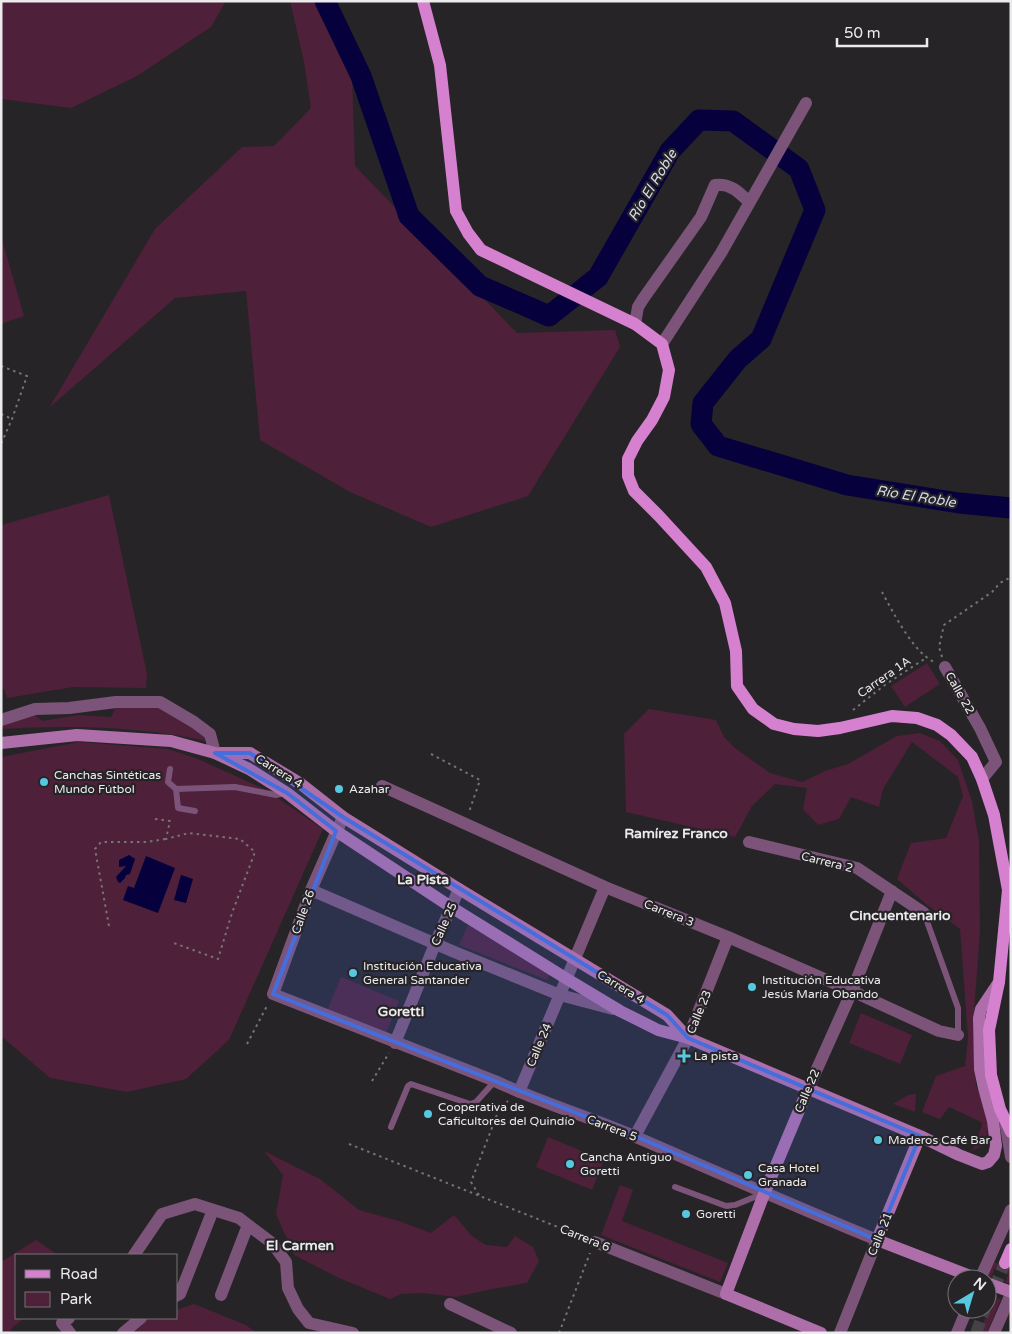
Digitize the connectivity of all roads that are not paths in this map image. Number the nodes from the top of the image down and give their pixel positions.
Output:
1 (423, 1) edge
2 (806, 103) dead end
3 (749, 202) junction
4 (635, 324) junction
5 (662, 344) junction
6 (945, 667) road end
7 (1, 720) edge
8 (1, 743) edge
9 (215, 753) junction
10 (170, 769) dead end
11 (982, 779) junction
12 (382, 786) dead end
13 (176, 789) junction
14 (287, 793) junction
15 (195, 811) dead end
16 (343, 817) junction
17 (336, 830) junction
18 (749, 842) dead end
19 (605, 888) junction
20 (311, 890) junction
21 (459, 890) junction
22 (892, 890) junction
23 (451, 907) junction
24 (924, 913) joint
25 (728, 937) junction
26 (435, 944) junction
27 (574, 959) junction
28 (567, 979) junction
29 (999, 982) junction
30 (852, 990) junction
31 (273, 994) joint
32 (560, 996) junction
33 (620, 1011) junction
34 (958, 1035) joint
35 (688, 1038) junction
36 (395, 1043) junction
37 (496, 1081) junction
38 (808, 1089) junction
39 (519, 1092) junction
40 (391, 1127) dead end
41 (1008, 1127) edge
42 (634, 1136) junction
43 (920, 1136) junction
44 (1011, 1157) edge
45 (675, 1187) dead end
46 (764, 1194) junction
47 (213, 1210) junction
48 (1011, 1210) edge
49 (248, 1225) junction
50 (877, 1240) junction
51 (595, 1242) road end
52 (1011, 1249) edge
53 (135, 1254) edge
54 (1005, 1263) tunnel mouth
55 (953, 1269) edge
56 (984, 1269) edge
57 (997, 1287) edge
58 (1011, 1293) edge
59 (726, 1294) junction
60 (178, 1295) edge
61 (221, 1295) dead end
62 (450, 1304) dead end
63 (67, 1319) edge
64 (139, 1319) edge
65 (963, 1319) edge
66 (309, 1328) edge
67 (70, 1333) edge
68 (123, 1333) edge
69 (353, 1333) edge
70 (511, 1333) edge
71 (821, 1333) edge
72 (840, 1333) edge
73 (957, 1333) edge
74 (994, 1333) edge

1 - 4 main road
2 - 3 street
3 - 4 street
3 - 5 street
4 - 5 main road
5 - 11 main road
6 - 11 street, Calle 22
7 - 9 street
8 - 9 main road
9 - 14 main road, Carrera 4
9 - 16 main road, Carrera 4
10 - 13 lane
11 - 29 main road
12 - 19 street, Carrera 3
13 - 14 lane
13 - 15 lane
14 - 17 main road, Carrera 4
16 - 17 street, Calle 26
16 - 21 main road, Carrera 4
17 - 20 street, Calle 26
17 - 23 main road, Carrera 4
18 - 22 street, Carrera 2
19 - 25 street, Carrera 3
19 - 27 street, Calle 24
20 - 26 street, Carrera 4
20 - 31 street, Calle 26
21 - 23 street, Calle 25
21 - 27 main road, Carrera 4
22 - 24 street, Carrera 2
22 - 30 street, Calle 22
23 - 26 street, Calle 25
23 - 28 main road, Carrera 4
24 - 34 lane
25 - 30 street, Carrera 3
25 - 35 street, Calle 23
26 - 32 street, Carrera 4
26 - 36 street, Calle 25
27 - 28 street, Calle 24
27 - 35 main road, Carrera 4
28 - 32 street, Calle 24
28 - 33 main road, Carrera 4
29 - 41 main road
29 - 43 main road, Carrera 4
30 - 34 street, Carrera 3
30 - 38 street, Calle 22
31 - 36 street, Carrera 5
32 - 33 street, Carrera 4
32 - 39 street, Calle 24
33 - 35 main road, Carrera 4
35 - 38 main road, Carrera 4
35 - 42 street, Calle 23
36 - 37 street, Carrera 5
37 - 39 street, Carrera 5
37 - 40 lane
38 - 43 main road, Carrera 4
38 - 46 main road, Calle 22
39 - 42 street, Carrera 5
41 - 44 street
42 - 46 street, Carrera 5
43 - 50 main road, Calle 21
45 - 46 lane
46 - 50 street, Carrera 5
46 - 59 main road, Calle 22
47 - 49 street
47 - 53 street
47 - 60 street
48 - 56 street
49 - 61 street
49 - 66 street
50 - 55 main road, Carrera 5
50 - 72 street, Calle 21
51 - 59 street, Carrera 6
52 - 54 main road
57 - 58 main road
58 - 74 street
59 - 71 main road, Carrera 6
62 - 70 street
63 - 67 street
64 - 68 street
65 - 73 street
66 - 69 street

